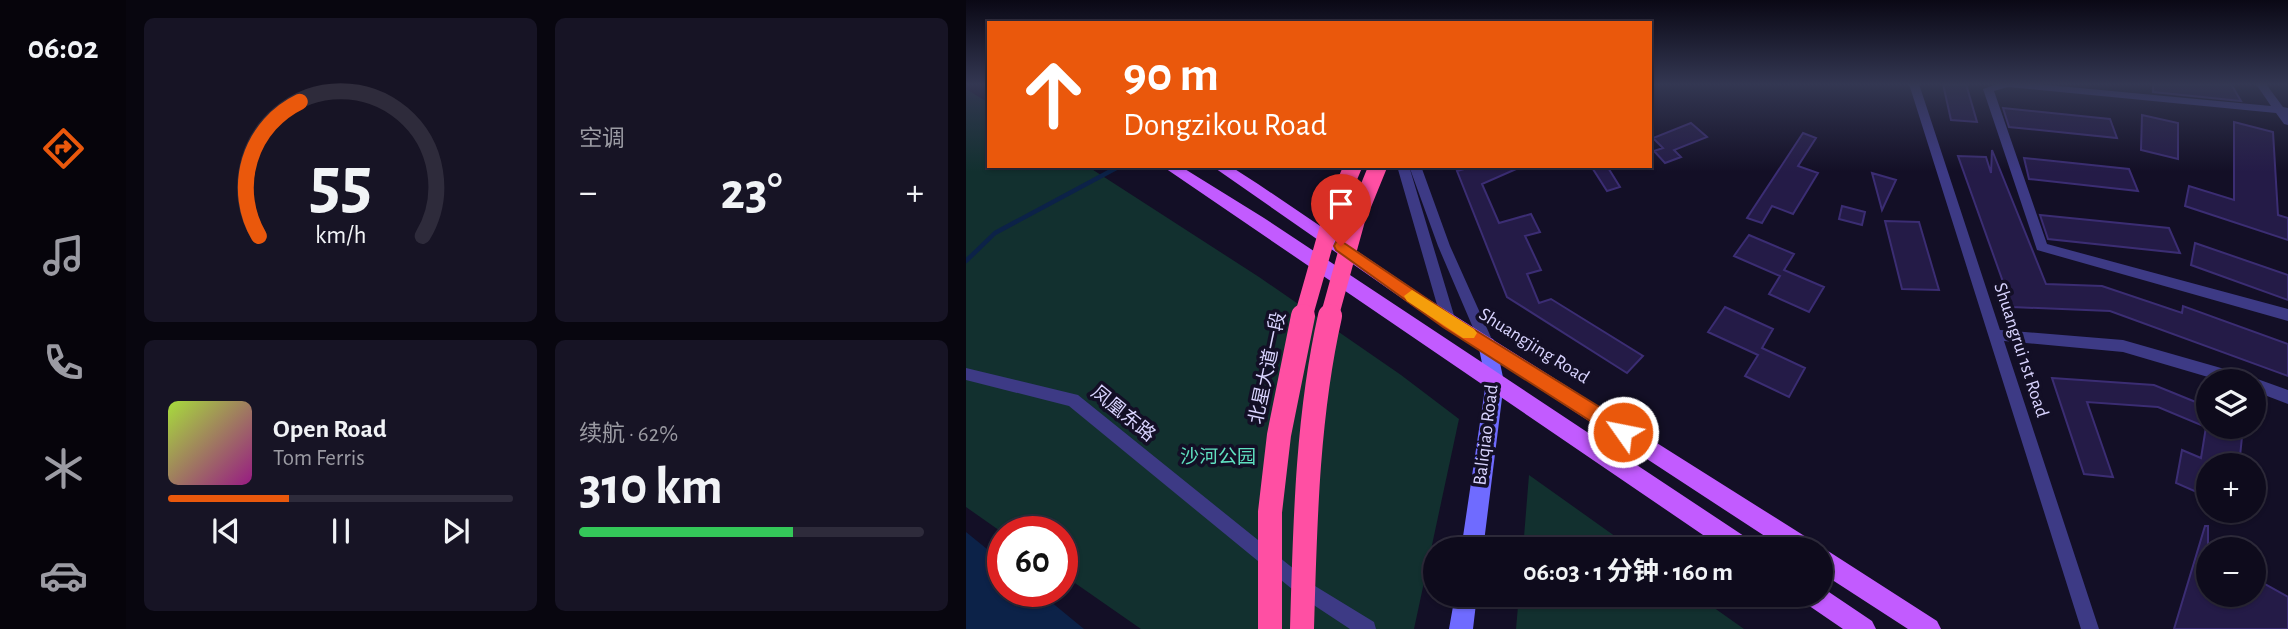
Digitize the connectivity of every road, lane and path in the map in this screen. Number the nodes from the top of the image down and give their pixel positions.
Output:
1 (1924, 113) edge
2 (1996, 113) edge
3 (1172, 168) edge
4 (1222, 168) edge
5 (1352, 168) edge
6 (1377, 168) edge
7 (1404, 168) edge
8 (1416, 168) edge
9 (2288, 315) edge
10 (1448, 322) junction
11 (1996, 335) junction
12 (1487, 344) junction
13 (2204, 369) edge
14 (966, 374) edge
15 (1494, 383) junction
16 (2266, 389) edge
17 (2288, 397) edge
18 (1474, 537) edge
19 (1725, 537) edge
20 (1786, 537) edge
21 (1833, 567) edge
22 (1464, 607) edge
23 (1831, 607) edge
24 (1270, 629) edge
25 (1302, 629) edge
26 (1367, 629) edge
27 (1461, 629) edge
28 (1864, 629) edge
29 (1929, 629) edge
30 (2090, 629) edge

1 - 11 street, Shuangrui 1st Road
2 - 9 street
3 - 15 main road
4 - 10 main road, Shuangjing Road
5 - 24 highway, 北星大道一段, bridge
6 - 25 highway, bridge
7 - 10 street
8 - 12 street, Baliqiao Road
10 - 12 main road, Shuangjing Road
11 - 13 street
11 - 30 street, Shuangrui 1st Road
12 - 15 main road, Baliqiao Road
12 - 20 main road, Shuangjing Road
14 - 26 street, 凤凰东路
15 - 18 main road, Baliqiao Road
15 - 19 main road
16 - 17 street
21 - 29 main road
22 - 27 main road
23 - 28 main road

